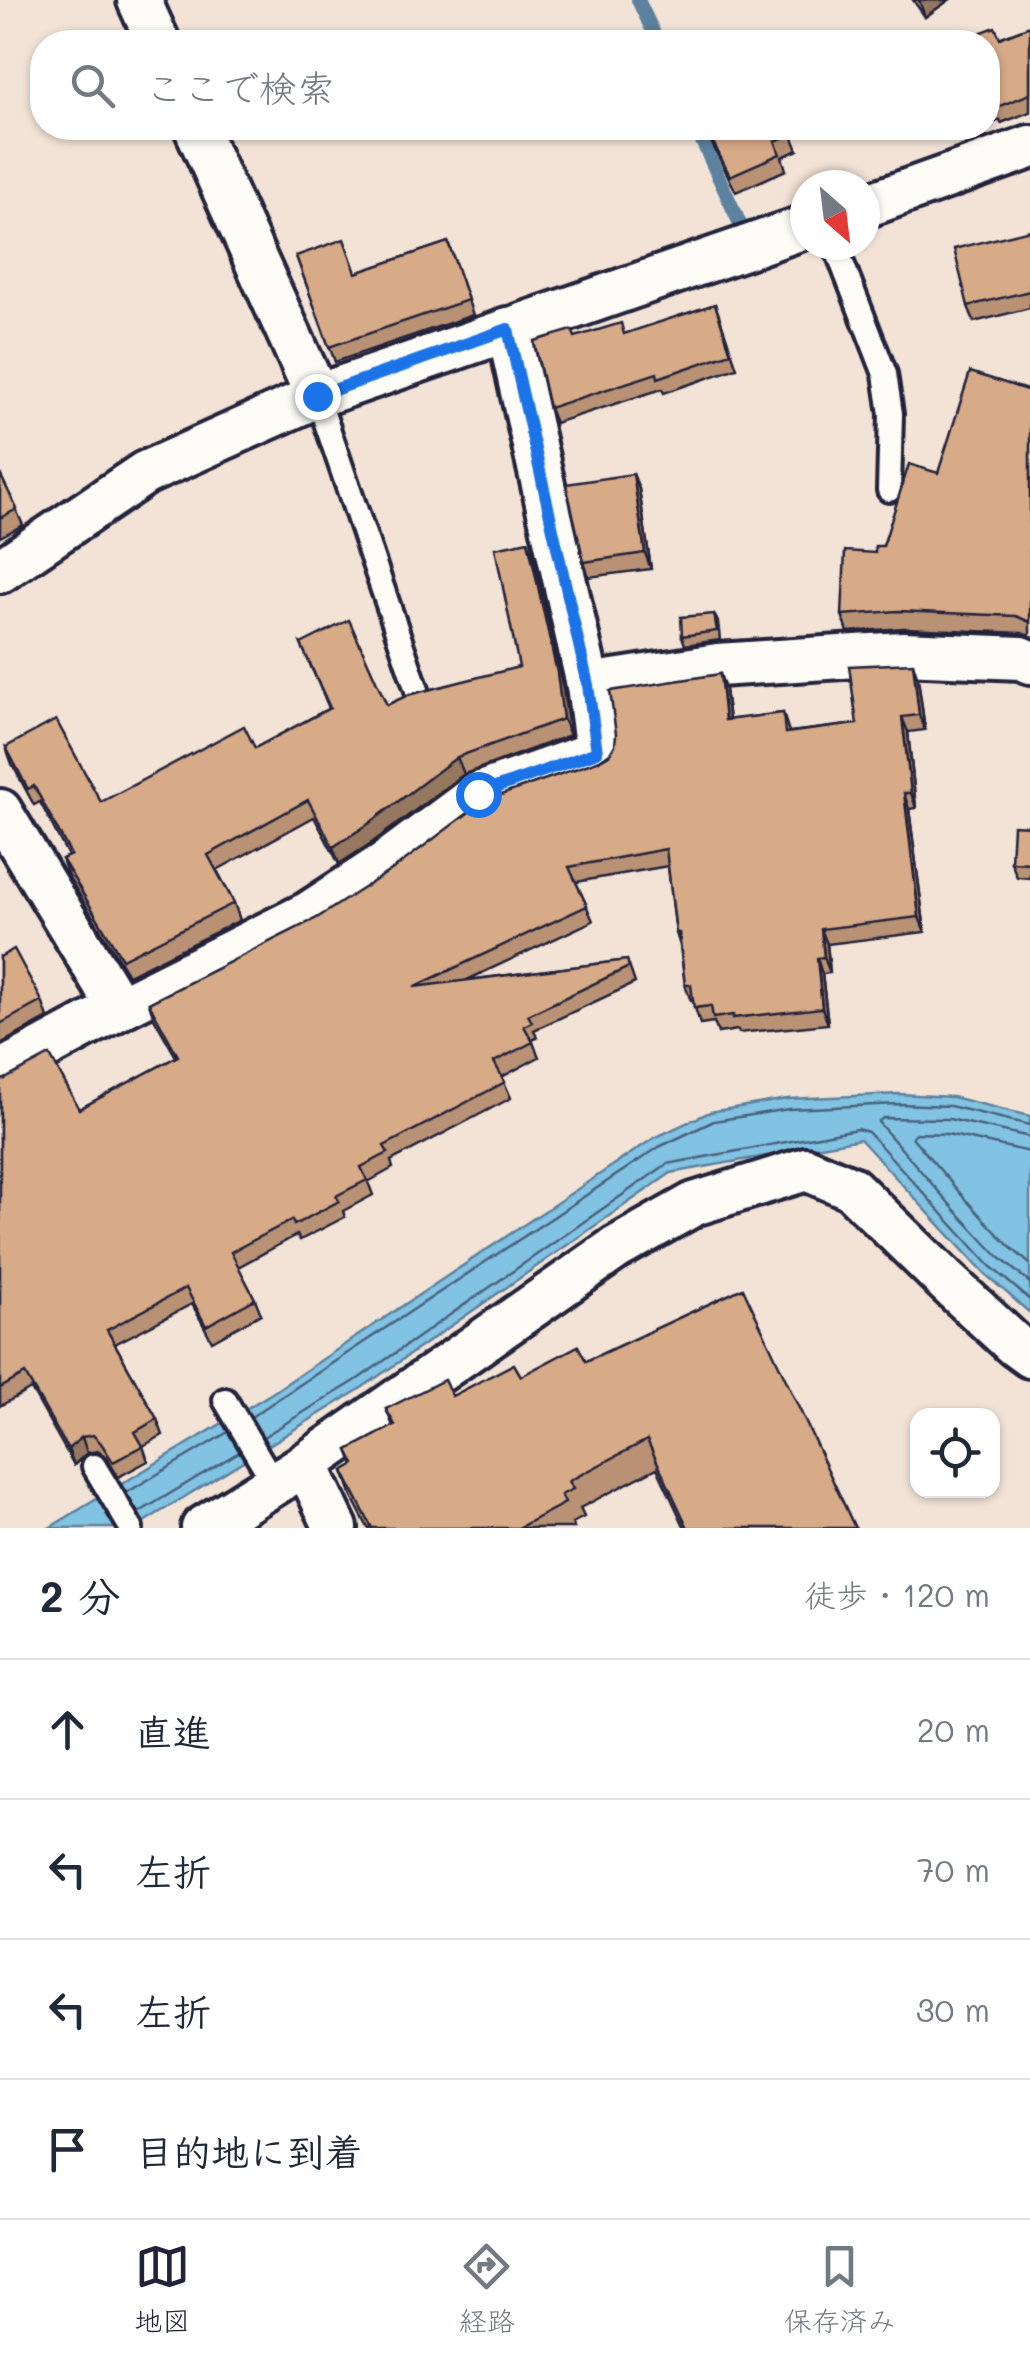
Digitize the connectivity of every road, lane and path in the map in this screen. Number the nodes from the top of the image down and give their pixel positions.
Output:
1 (138, 0) edge
2 (152, 30) edge
3 (201, 140) edge
4 (1030, 149) edge
5 (880, 201) edge
6 (790, 232) edge
7 (841, 260) edge
8 (508, 329) junction
9 (317, 396) junction
10 (889, 490) dead end
11 (0, 570) edge
12 (1027, 649) edge
13 (588, 685) junction
14 (418, 692) edge
15 (0, 810) edge
16 (118, 1008) junction
17 (0, 1072) edge
18 (1030, 1356) edge
19 (228, 1405) dead end
20 (94, 1466) dead end
21 (282, 1471) junction
22 (131, 1528) edge
23 (203, 1528) edge
24 (336, 1528) edge

1 - 2 street
3 - 9 street
4 - 5 street
6 - 8 street
7 - 10 lane
8 - 9 street
8 - 13 street
9 - 11 street
9 - 14 lane
12 - 13 street
13 - 16 street
15 - 16 street
16 - 17 street
18 - 21 street
19 - 21 lane
20 - 22 lane
21 - 23 street
21 - 24 street

